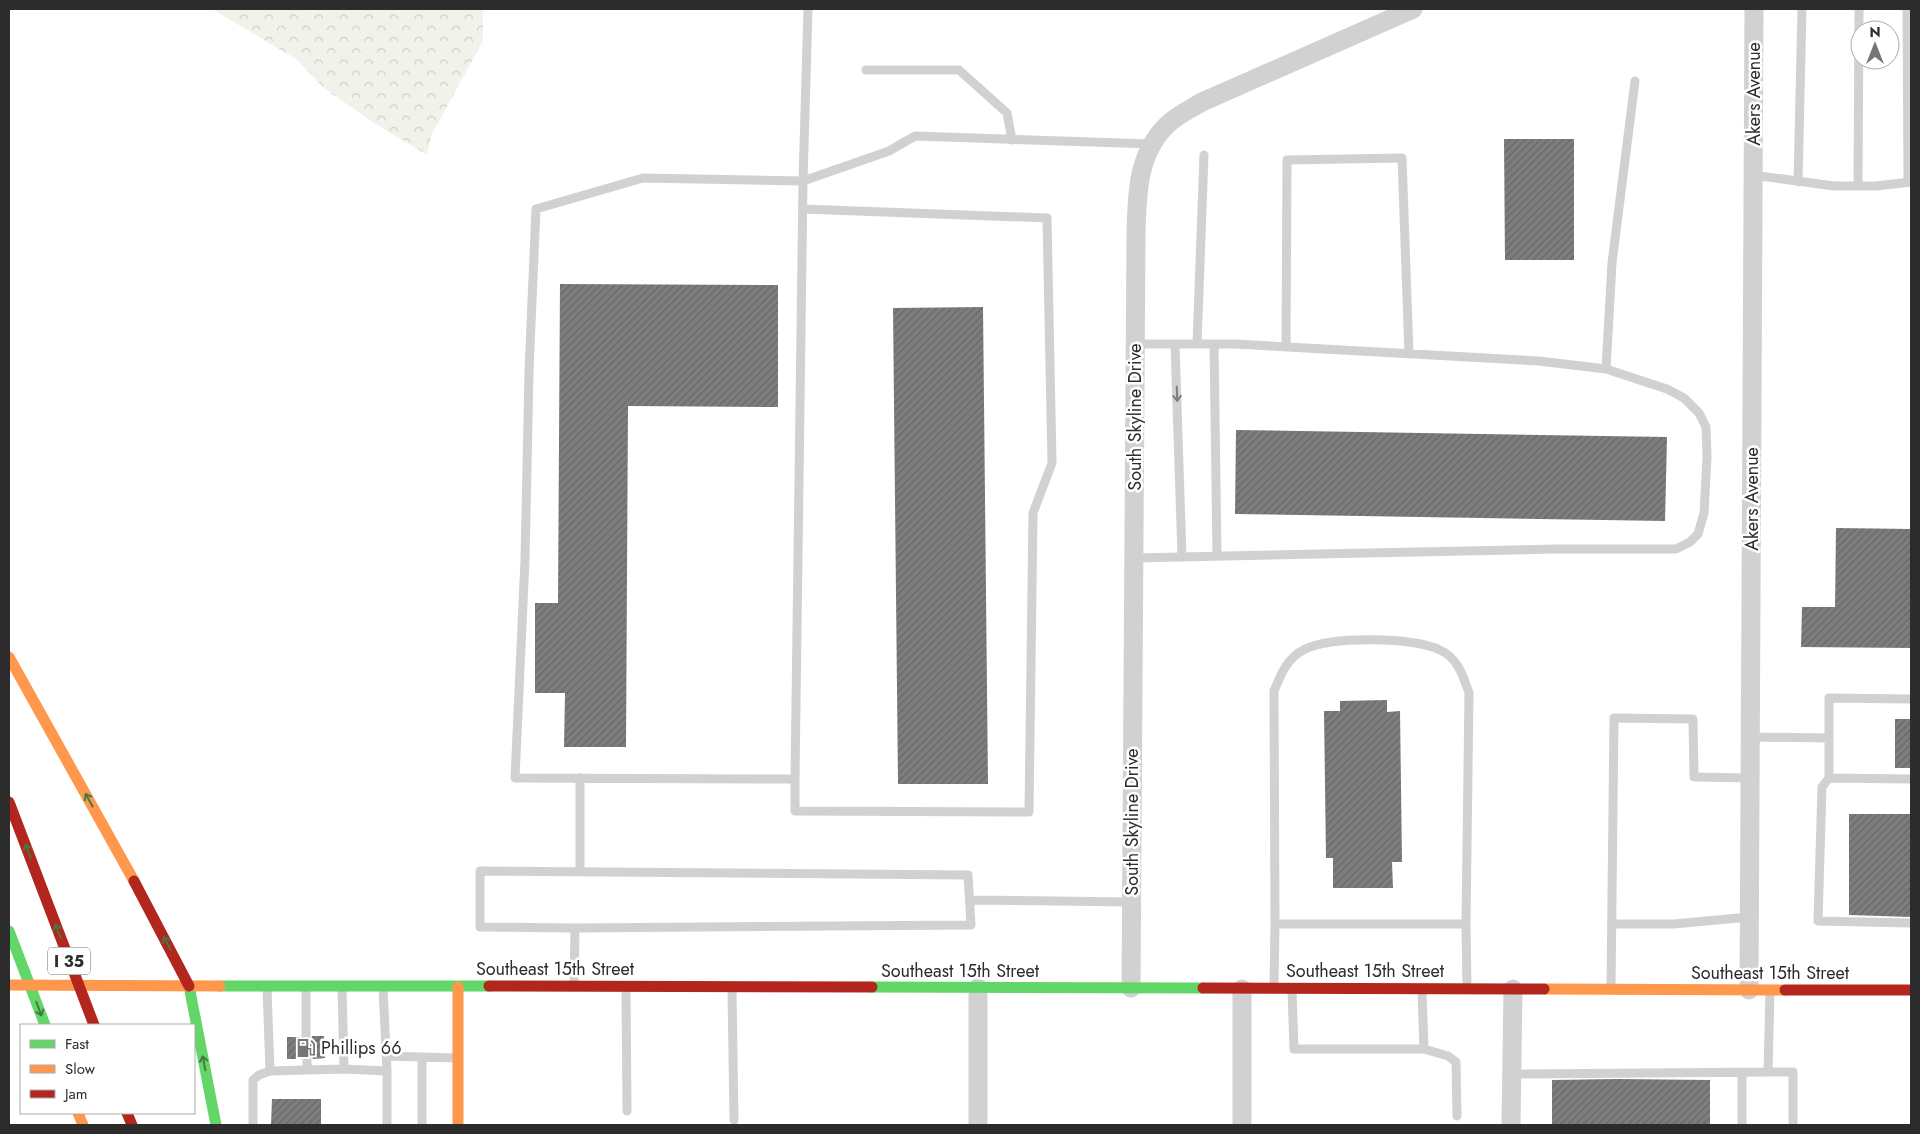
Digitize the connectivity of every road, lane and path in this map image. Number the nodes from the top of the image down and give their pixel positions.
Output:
1 (808, 9) edge
2 (1413, 9) edge
3 (1754, 9) edge
4 (1802, 9) edge
5 (1859, 9) edge
6 (1907, 9) edge
7 (866, 70) dead end
8 (1634, 81) dead end
9 (1012, 140) junction
10 (1152, 144) junction
11 (1204, 155) dead end
12 (1754, 175) junction
13 (803, 181) junction
14 (1798, 182) junction
15 (1910, 182) edge
16 (1858, 186) junction
17 (803, 209) junction
18 (1136, 344) junction
19 (1197, 344) junction
20 (1214, 344) junction
21 (1175, 345) junction
22 (1286, 347) junction
23 (1409, 354) junction
24 (1606, 369) junction
25 (1217, 555) junction
26 (1182, 556) junction
27 (1134, 558) junction
28 (9, 657) edge
29 (1911, 699) edge
30 (1750, 737) junction
31 (1830, 738) junction
32 (580, 778) junction
33 (1750, 778) junction
34 (1828, 778) junction
35 (795, 779) junction
36 (1911, 779) edge
37 (9, 802) edge
38 (580, 871) junction
39 (970, 900) junction
40 (1131, 902) junction
41 (1750, 916) junction
42 (1911, 923) edge
43 (1275, 924) junction
44 (1466, 924) junction
45 (1612, 924) junction
46 (575, 928) junction
47 (9, 931) edge
48 (9, 985) edge
49 (190, 986) junction
50 (267, 986) junction
51 (306, 986) junction
52 (342, 986) junction
53 (383, 986) junction
54 (458, 987) junction
55 (574, 987) junction
56 (626, 987) junction
57 (732, 988) junction
58 (978, 988) junction
59 (1131, 988) junction
60 (1242, 989) junction
61 (1274, 989) junction
62 (1292, 989) junction
63 (1467, 989) junction
64 (1513, 989) junction
65 (1422, 990) junction
66 (1611, 990) junction
67 (1749, 990) junction
68 (1770, 990) junction
69 (1911, 990) edge
70 (45, 1024) edge
71 (94, 1024) edge
72 (306, 1036) dead end
73 (1424, 1049) junction
74 (386, 1056) junction
75 (422, 1057) junction
76 (459, 1058) junction
77 (307, 1059) dead end
78 (344, 1069) junction
79 (270, 1070) junction
80 (307, 1070) junction
81 (387, 1071) junction
82 (1742, 1072) junction
83 (1768, 1072) junction
84 (1512, 1074) junction
85 (627, 1111) dead end
86 (1457, 1116) dead end
87 (734, 1120) dead end
88 (216, 1125) edge
89 (253, 1125) edge
90 (387, 1125) edge
91 (422, 1125) edge
92 (458, 1125) edge
93 (978, 1125) edge
94 (1242, 1125) edge
95 (1511, 1125) edge
96 (1742, 1125) edge
97 (1793, 1125) edge

1 - 13 lane
2 - 10 street, South Skyline Drive
3 - 12 street, Akers Avenue
4 - 14 lane
5 - 16 lane
6 - 15 lane
7 - 9 lane
8 - 24 lane
9 - 10 lane
9 - 13 lane
10 - 18 street, South Skyline Drive
11 - 19 lane
12 - 14 lane
12 - 30 street, Akers Avenue
13 - 17 lane
13 - 32 lane
14 - 16 lane
15 - 16 lane
17 - 35 lane
17 - 35 lane
18 - 21 lane
18 - 27 street, South Skyline Drive
19 - 20 lane
19 - 21 lane
20 - 22 lane
20 - 25 lane
21 -> 26 lane
22 - 23 lane
22 - 23 lane
23 - 24 lane
24 - 25 lane
25 - 26 lane
26 - 27 lane
27 - 40 street, South Skyline Drive
49 -> 28 main road
29 - 31 lane
30 - 31 lane
30 - 33 street, Akers Avenue
31 - 34 lane
32 - 35 lane
32 - 38 lane
33 - 41 street, Akers Avenue
33 - 45 lane
34 - 36 lane
34 - 42 lane
71 -> 37 main road, I 35
38 - 39 lane
38 - 46 lane
39 - 40 lane
39 - 46 lane
40 - 59 street, South Skyline Drive
41 - 45 lane
41 - 67 street, Akers Avenue
43 - 44 lane
43 - 44 lane
43 - 61 lane
44 - 63 lane
45 - 66 lane
46 - 55 lane
47 -> 70 main road, I 35
48 - 49 main road, Southeast 15th Street
49 - 50 main road, Southeast 15th Street
88 -> 49 main road
50 - 51 main road, Southeast 15th Street
50 - 79 lane
51 - 52 main road, Southeast 15th Street
51 - 72 lane
52 - 53 main road, Southeast 15th Street
52 - 78 lane
53 - 54 main road, Southeast 15th Street
53 - 74 lane
54 - 55 main road, Southeast 15th Street
54 - 76 main road
55 - 56 main road, Southeast 15th Street
56 - 57 main road, Southeast 15th Street
56 - 85 lane
57 - 58 main road, Southeast 15th Street
57 - 87 lane
58 - 59 main road, Southeast 15th Street
58 - 93 street
59 - 60 main road, Southeast 15th Street
60 - 61 main road, Southeast 15th Street
60 - 94 street
61 - 62 main road, Southeast 15th Street
62 - 65 main road, Southeast 15th Street
62 - 73 lane
63 - 64 main road, Southeast 15th Street
63 - 65 main road, Southeast 15th Street
64 - 66 main road, Southeast 15th Street
64 - 84 street
65 - 73 lane
66 - 67 main road, Southeast 15th Street
67 - 68 main road, Southeast 15th Street
68 - 69 main road, Southeast 15th Street
68 - 83 lane
73 - 86 lane
74 - 75 lane
74 - 81 lane
75 - 76 lane
75 - 91 lane
76 - 92 main road
77 - 80 lane
78 - 80 lane
78 - 81 lane
79 - 80 lane
79 - 89 lane
81 - 90 lane
82 - 83 lane
82 - 84 lane
82 - 96 lane
83 - 97 lane
84 - 95 street

